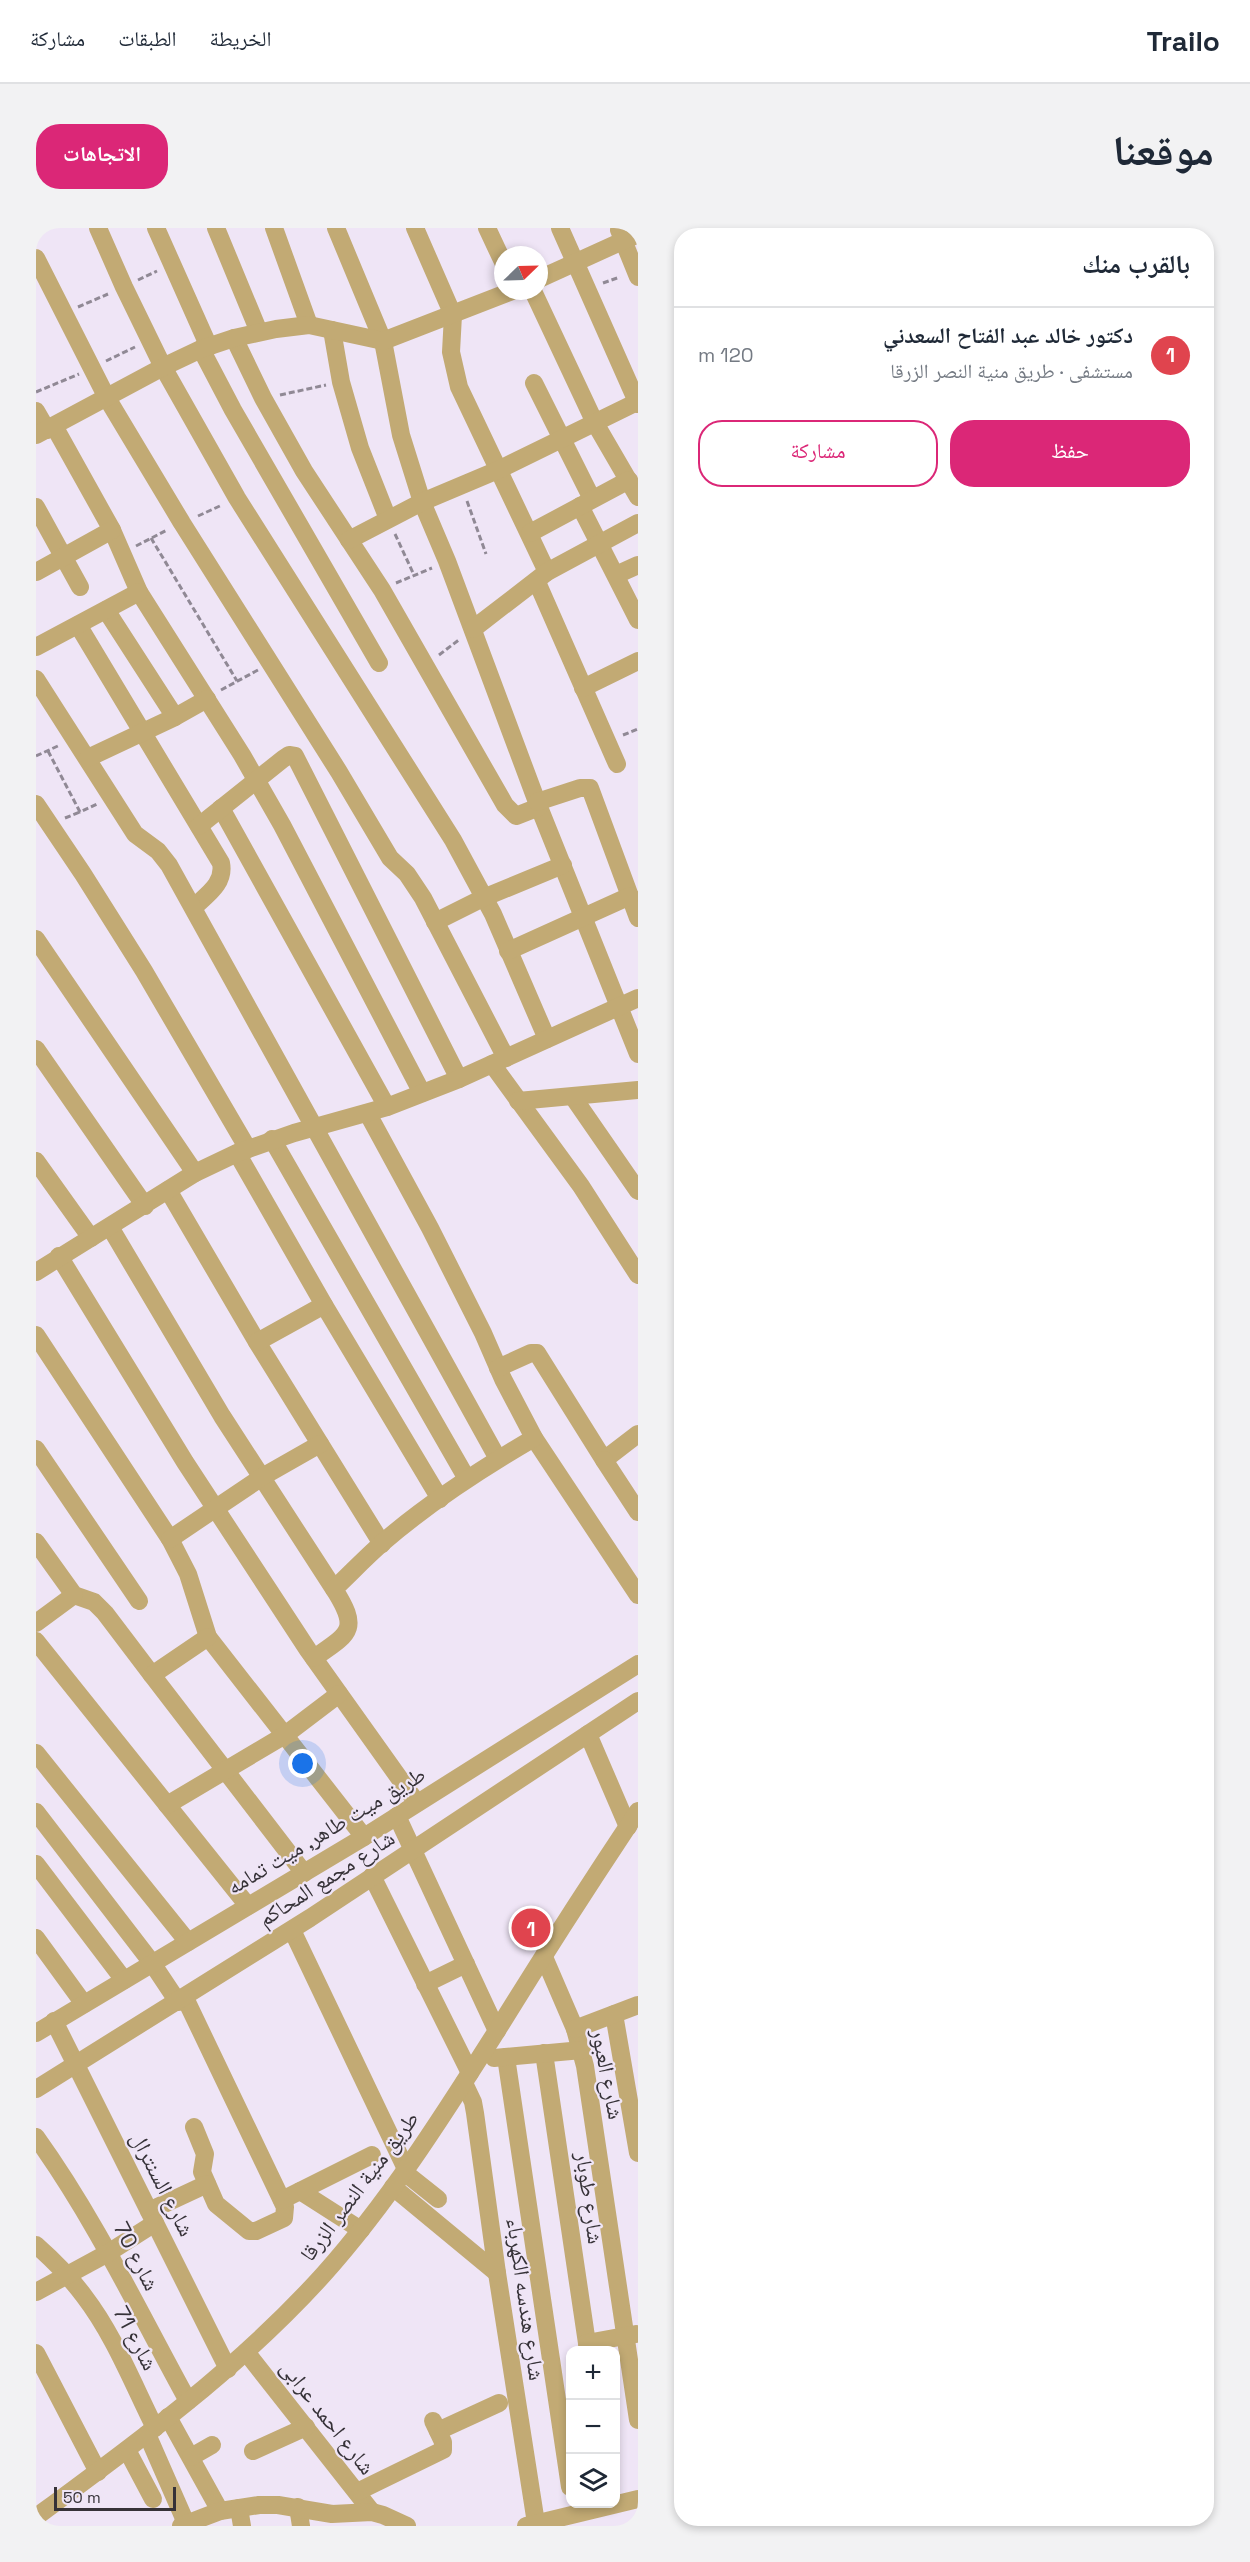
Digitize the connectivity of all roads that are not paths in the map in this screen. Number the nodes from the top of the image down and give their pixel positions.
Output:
1 (99, 228) edge
2 (156, 228) edge
3 (216, 228) edge
4 (274, 228) edge
5 (336, 228) edge
6 (415, 228) edge
7 (487, 228) edge
8 (560, 228) edge
9 (626, 234) edge
10 (495, 246) edge
11 (36, 258) edge
12 (576, 262) junction
13 (637, 273) edge
14 (548, 275) edge
15 (494, 298) edge
16 (537, 300) edge
17 (453, 315) junction
18 (309, 325) junction
19 (332, 330) junction
20 (259, 332) junction
21 (234, 338) junction
22 (382, 341) junction
23 (205, 348) junction
24 (163, 367) junction
25 (534, 383) dead end
26 (107, 398) junction
27 (637, 403) edge
28 (36, 411) edge
29 (595, 423) junction
30 (45, 431) edge
31 (562, 440) junction
32 (498, 470) junction
33 (629, 480) junction
34 (638, 498) edge
35 (422, 502) junction
36 (586, 502) junction
37 (36, 507) edge
38 (388, 519) junction
39 (638, 523) edge
40 (112, 530) junction
41 (530, 533) junction
42 (349, 540) junction
43 (601, 544) junction
44 (63, 557) junction
45 (638, 565) edge
46 (36, 572) edge
47 (616, 574) junction
48 (542, 577) junction
49 (80, 587) dead end
50 (139, 592) junction
51 (106, 610) junction
52 (638, 620) edge
53 (78, 625) junction
54 (473, 629) junction
55 (36, 647) edge
56 (638, 661) edge
57 (379, 663) dead end
58 (36, 679) edge
59 (583, 688) junction
60 (207, 699) junction
61 (175, 717) junction
62 (142, 733) junction
63 (88, 758) junction
64 (616, 764) dead end
65 (256, 780) junction
66 (538, 805) junction
67 (37, 808) edge
68 (221, 808) junction
69 (199, 826) junction
70 (563, 865) junction
71 (630, 896) junction
72 (483, 897) junction
73 (194, 907) junction
74 (584, 918) junction
75 (638, 918) edge
76 (435, 921) junction
77 (36, 939) edge
78 (508, 951) junction
79 (638, 998) edge
80 (619, 1007) junction
81 (547, 1039) junction
82 (36, 1049) edge
83 (638, 1054) edge
84 (499, 1061) junction
85 (459, 1079) junction
86 (638, 1090) edge
87 (422, 1093) junction
88 (573, 1097) junction
89 (518, 1101) junction
90 (387, 1107) junction
91 (368, 1114) junction
92 (313, 1127) junction
93 (272, 1139) junction
94 (242, 1151) junction
95 (36, 1161) edge
96 (195, 1173) junction
97 (168, 1190) junction
98 (638, 1191) edge
99 (145, 1206) junction
100 (110, 1227) junction
101 (91, 1238) junction
102 (59, 1256) junction
103 (36, 1272) edge
104 (638, 1275) edge
105 (324, 1305) junction
106 (36, 1335) edge
107 (257, 1342) junction
108 (498, 1368) junction
109 (638, 1434) edge
110 (534, 1438) junction
111 (320, 1444) junction
112 (36, 1449) edge
113 (498, 1459) junction
114 (604, 1460) junction
115 (262, 1477) junction
116 (467, 1479) junction
117 (440, 1499) junction
118 (214, 1508) junction
119 (638, 1512) edge
120 (170, 1539) junction
121 (36, 1542) edge
122 (382, 1544) junction
123 (334, 1589) junction
124 (74, 1595) junction
125 (638, 1595) edge
126 (140, 1600) dead end
127 (38, 1618) edge
128 (208, 1637) junction
129 (36, 1641) edge
130 (314, 1658) junction
131 (638, 1664) edge
132 (152, 1675) junction
133 (339, 1694) junction
134 (638, 1701) edge
135 (588, 1734) junction
136 (285, 1735) junction
137 (36, 1752) edge
138 (226, 1769) junction
139 (417, 1803) junction
140 (167, 1805) junction
141 (638, 1811) edge
142 (36, 1812) edge
143 (397, 1816) junction
144 (627, 1827) junction
145 (364, 1837) junction
146 (413, 1849) junction
147 (36, 1864) edge
148 (304, 1873) junction
149 (372, 1876) junction
150 (248, 1906) junction
151 (292, 1930) junction
152 (36, 1938) edge
153 (188, 1942) junction
154 (544, 1957) junction
155 (152, 1963) junction
156 (466, 1964) junction
157 (124, 1980) junction
158 (426, 1984) junction
159 (182, 2000) junction
160 (84, 2004) junction
161 (638, 2005) edge
162 (614, 2014) junction
163 (54, 2021) junction
164 (575, 2029) junction
165 (496, 2031) junction
166 (36, 2033) edge
167 (629, 2046) edge
168 (582, 2050) junction
169 (544, 2053) junction
170 (506, 2056) junction
171 (76, 2064) junction
172 (471, 2072) junction
173 (36, 2089) edge
174 (194, 2127) dead end
175 (36, 2137) edge
176 (638, 2153) edge
177 (372, 2155) dead end
178 (401, 2176) junction
179 (207, 2184) junction
180 (300, 2191) junction
181 (438, 2199) dead end
182 (282, 2200) junction
183 (152, 2217) junction
184 (361, 2230) junction
185 (36, 2245) edge
186 (108, 2253) junction
187 (497, 2273) junction
188 (68, 2276) junction
189 (36, 2292) edge
190 (632, 2335) edge
191 (588, 2346) edge
192 (592, 2346) edge
193 (246, 2352) junction
194 (36, 2353) edge
195 (228, 2368) junction
196 (40, 2372) edge
197 (188, 2401) junction
198 (499, 2403) dead end
199 (638, 2420) edge
200 (157, 2426) junction
201 (306, 2427) junction
202 (212, 2445) dead end
203 (127, 2450) junction
204 (253, 2451) dead end
205 (191, 2457) junction
206 (566, 2460) edge
207 (98, 2472) junction
208 (357, 2492) junction
209 (153, 2499) dead end
210 (638, 2499) edge
211 (620, 2502) edge
212 (298, 2507) junction
213 (239, 2508) junction
214 (598, 2508) edge
215 (220, 2511) junction
216 (372, 2512) junction
217 (579, 2514) edge
218 (36, 2517) edge
219 (351, 2520) edge
220 (542, 2524) edge
221 (183, 2525) edge
222 (242, 2526) edge
223 (301, 2526) edge
224 (407, 2526) edge

1 - 24 street
2 - 23 street
3 - 20 street
4 - 18 street
5 - 22 street
6 - 17 street
7 - 10 street
8 - 12 street
9 - 12 street
9 - 13 street
11 - 26 street
12 - 14 street
12 - 27 street
15 - 17 street
16 - 29 street
17 - 22 street
17 - 32 street
18 - 19 street
18 - 20 street
19 - 22 street
19 - 38 street
20 - 21 street
21 - 23 street
21 - 42 street
22 - 35 street
23 - 24 street
23 - 57 street
24 - 26 street
24 - 72 street
25 - 31 street
26 - 30 street
26 - 76 street
27 - 29 street
28 - 30 street
29 - 31 street
29 - 33 street
30 - 40 street
31 - 32 street
31 - 36 street
32 - 35 street
32 - 41 street
33 - 34 street
33 - 36 street
35 - 38 street
35 - 54 street
36 - 41 street
36 - 43 street
37 - 44 street
38 - 42 street
39 - 43 street
40 - 44 street
40 - 50 street
41 - 48 street
42 - 66 street
43 - 47 street
43 - 48 street
44 - 46 street
44 - 49 street
45 - 47 street
47 - 52 street
48 - 54 street
48 - 59 street
50 - 51 street
50 - 60 street
51 - 53 street
51 - 61 street
53 - 55 street
53 - 62 street
54 - 66 street
56 - 59 street
58 - 63 street
59 - 64 street
60 - 61 street
60 - 65 street
61 - 62 street
62 - 63 street
62 - 69 street
63 - 73 street
65 - 68 street
65 - 85 street
65 - 87 street
66 - 70 street
66 - 71 street
67 - 94 street
68 - 69 street
68 - 90 street
69 - 73 street
70 - 72 street
70 - 74 street
71 - 74 street
71 - 75 street
72 - 76 street
72 - 78 street
73 - 92 street
74 - 78 street
74 - 80 street
76 - 84 street
77 - 96 street
78 - 81 street
79 - 80 street
80 - 81 street
80 - 83 street
81 - 84 street
82 - 99 street
84 - 85 street
84 - 89 street
85 - 87 street
86 - 88 street
87 - 90 street
88 - 89 street
88 - 98 street
89 - 104 street
90 - 91 street
91 - 92 street
91 - 108 street
92 - 93 street
92 - 113 street
93 - 94 street
93 - 116 street
94 - 96 street
94 - 105 street
95 - 101 street
96 - 97 street
97 - 99 street
97 - 107 street
99 - 100 street
100 - 101 street
100 - 115 street
101 - 102 street
102 - 103 street
102 - 118 street
105 - 107 street
105 - 117 street
106 - 120 street
107 - 111 street
108 - 110 street
108 - 114 street
109 - 114 street
110 - 113 street
110 - 125 street
111 - 115 street
111 - 122 street
112 - 126 street
113 - 116 street
114 - 119 street
115 - 118 street
115 - 123 street
116 - 117 street
117 - 122 street
118 - 120 street
118 - 130 street
120 - 128 street
121 - 124 street
122 - 123 street
123 - 130 street
124 - 127 street
124 - 132 street
128 - 132 street
128 - 136 street
129 - 140 street
130 - 133 street
131 - 139 street, طريق ميت طاهر, ميت تمامه
132 - 138 street
133 - 136 street
133 - 139 street
134 - 135 street, شارع مجمع المحاكم
135 - 144 street
135 - 146 street, شارع مجمع المحاكم
136 - 138 street
136 - 145 street
137 - 153 street
138 - 140 street
138 - 148 street
139 - 143 street, طريق ميت طاهر, ميت تمامه
140 - 150 street
141 - 144 street, طريق منية النصر الزرقا
142 - 155 street
143 - 145 street, طريق ميت طاهر, ميت تمامه
143 - 146 street
144 - 154 street, طريق منية النصر الزرقا
145 - 148 street, طريق ميت طاهر, ميت تمامه
146 - 149 street, شارع مجمع المحاكم
146 - 156 street
147 - 157 street
148 - 150 street, طريق ميت طاهر, ميت تمامه
149 - 151 street, شارع مجمع المحاكم
149 - 158 street, شارع هندسه الكهرباء
150 - 153 street, طريق ميت طاهر, ميت تمامه
151 - 159 street, شارع مجمع المحاكم
151 - 178 street
152 - 160 street
153 - 155 street, طريق ميت طاهر, ميت تمامه
154 - 164 street, شارع العبور
154 - 165 street, طريق منية النصر الزرقا
155 - 157 street, طريق ميت طاهر, ميت تمامه
155 - 159 street
156 - 158 street
156 - 165 street
157 - 160 street, طريق ميت طاهر, ميت تمامه
158 - 172 street, شارع هندسه الكهرباء
159 - 171 street, شارع مجمع المحاكم
159 - 182 street
160 - 163 street, طريق ميت طاهر, ميت تمامه
161 - 162 street
162 - 164 street
162 - 167 street
163 - 166 street, طريق ميت طاهر, ميت تمامه
163 - 171 street, شارع السنترال
164 - 168 street, شارع العبور
165 - 172 street, طريق منية النصر الزرقا
167 - 176 street
168 - 169 street
168 - 190 street, شارع العبور
169 - 170 street
169 - 191 street, شارع طوبار
170 - 172 street
170 - 206 street
171 - 173 street, شارع مجمع المحاكم
171 - 183 street, شارع السنترال
172 - 178 street, طريق منية النصر الزرقا
172 - 187 street, شارع هندسه الكهرباء
174 - 179 street
175 - 186 street, شارع 70
177 - 180 street
178 - 181 street
178 - 184 street, طريق منية النصر الزرقا
178 - 187 street
179 - 182 street
179 - 183 street
180 - 182 street
180 - 184 street
183 - 186 street
183 - 195 street, شارع السنترال
184 - 193 street, طريق منية النصر الزرقا
185 - 188 street, شارع 71
186 - 188 street
186 - 197 street, شارع 70
187 - 220 street, شارع هندسه الكهرباء
188 - 189 street
188 - 200 street, شارع 71
190 - 192 street
190 - 199 street, شارع العبور
193 - 195 street, طريق منية النصر الزرقا
193 - 201 street, شارع احمد عرابى
194 - 196 street
195 - 197 street, طريق منية النصر الزرقا
196 - 207 street
197 - 200 street, طريق منية النصر الزرقا
198 - 208 street
200 - 203 street, طريق منية النصر الزرقا
200 - 205 street
200 - 221 street
201 - 204 street
201 - 208 street, شارع احمد عرابى
202 - 205 street
203 - 207 street, طريق منية النصر الزرقا
203 - 209 street
205 - 215 street
207 - 218 street, طريق منية النصر الزرقا
208 - 216 street, شارع احمد عرابى
210 - 211 street
212 - 213 street
212 - 219 street
212 - 223 street
213 - 215 street
213 - 222 street
214 - 217 street
215 - 221 street
216 - 219 street
216 - 224 street
217 - 220 street

